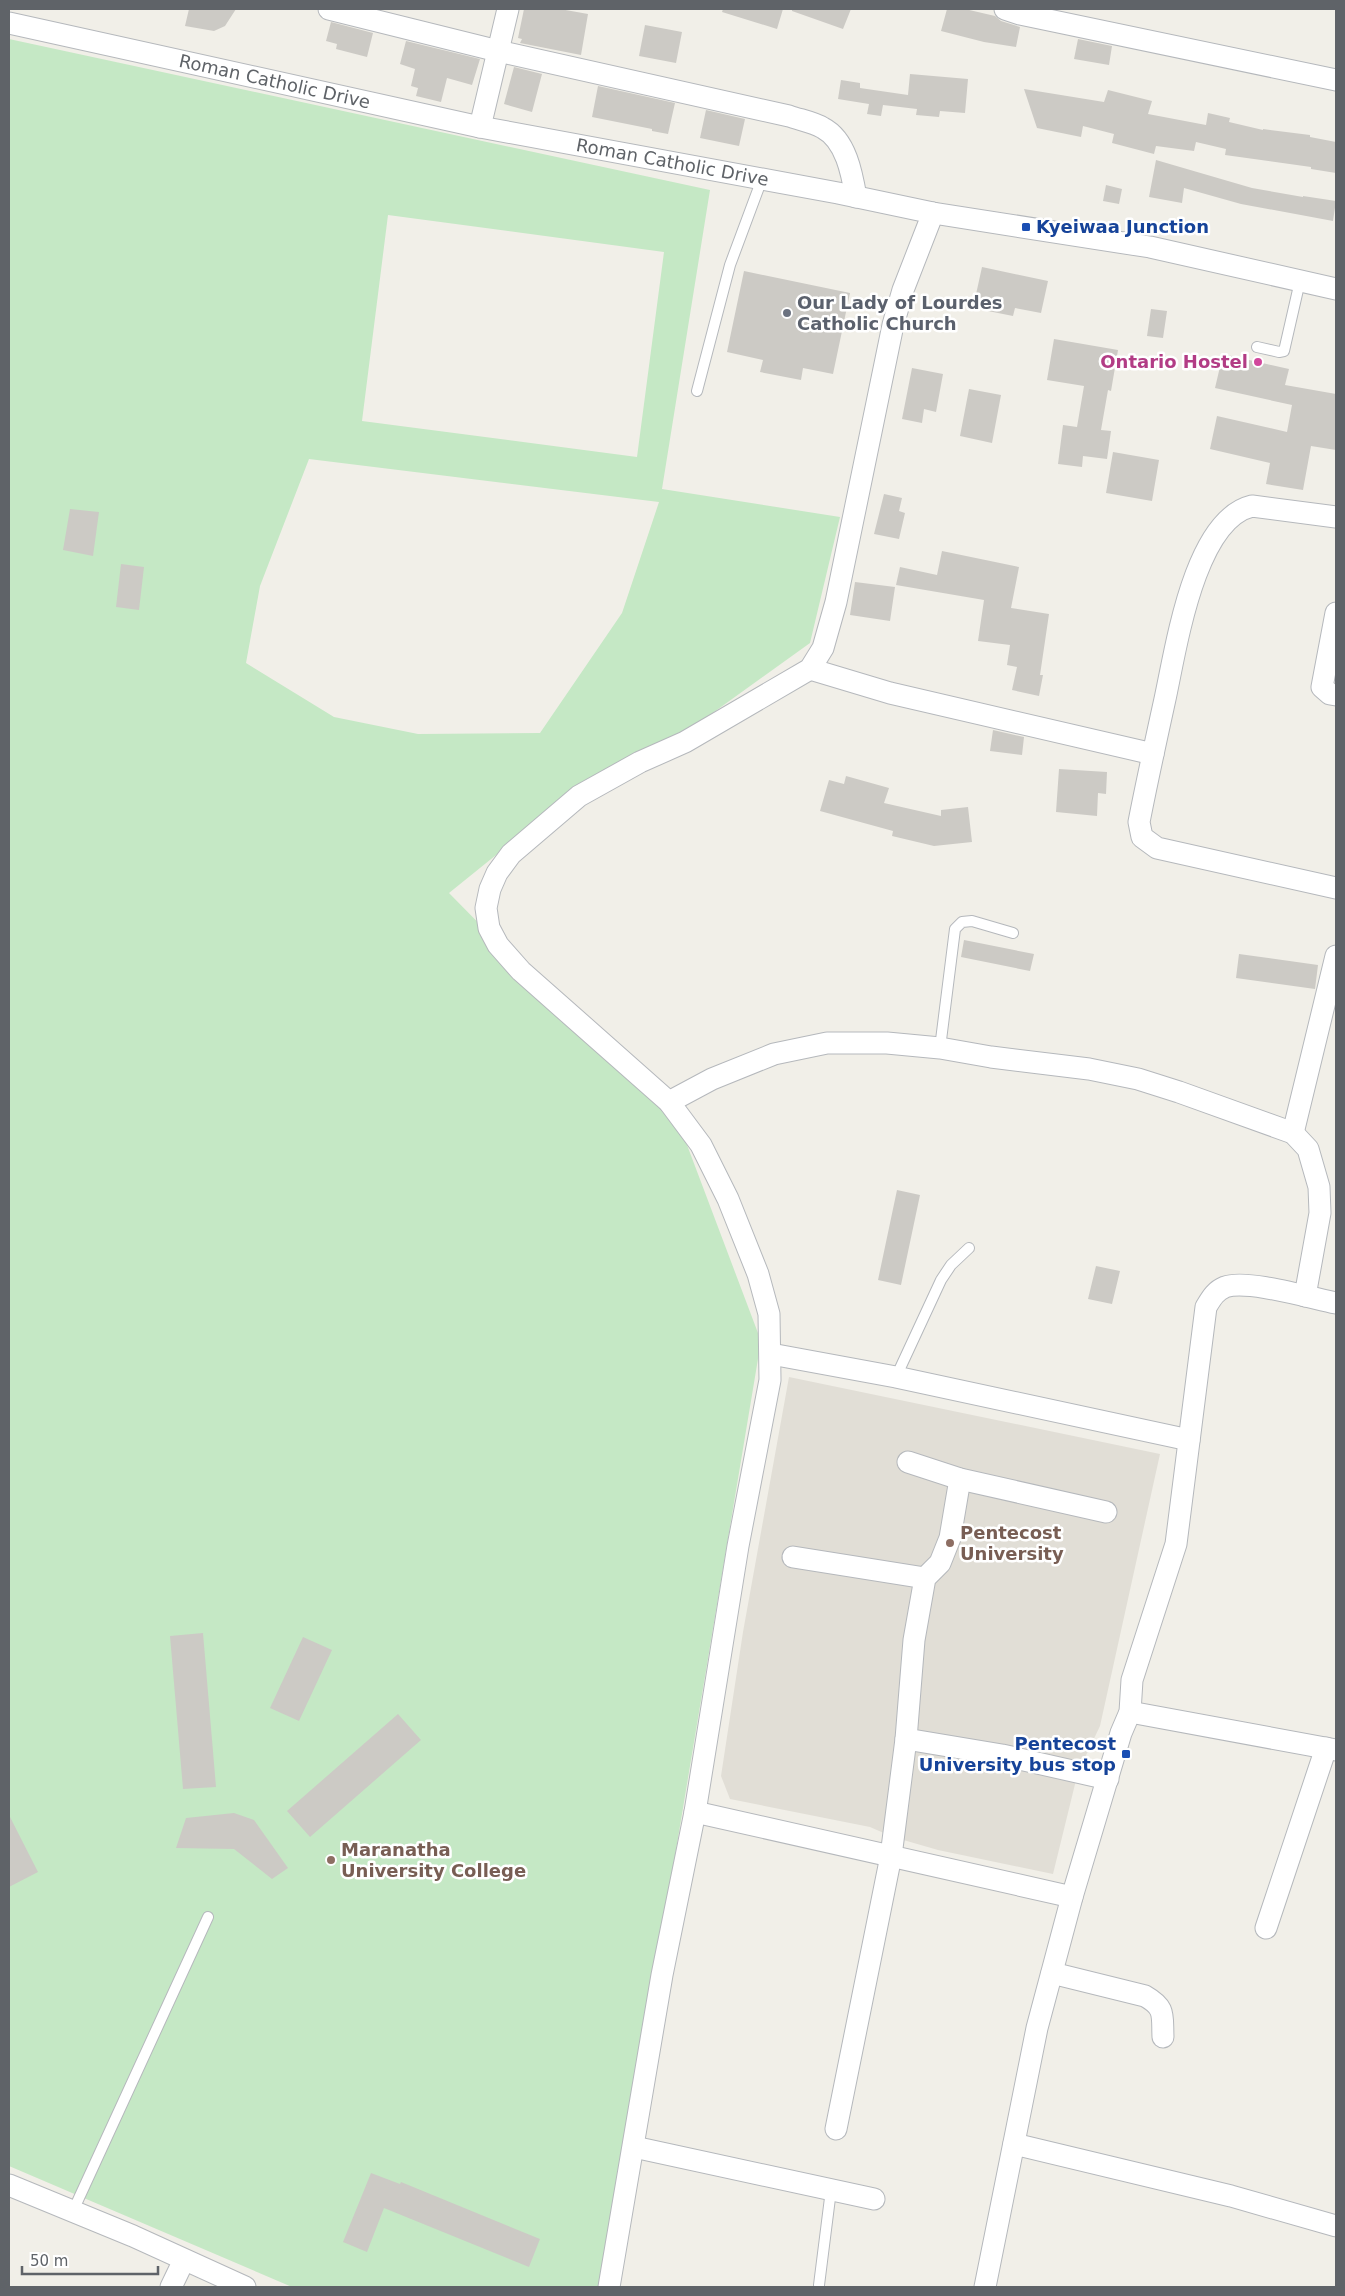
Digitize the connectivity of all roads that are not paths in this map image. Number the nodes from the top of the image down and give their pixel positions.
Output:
1 (329, 9) edge
2 (508, 9) edge
3 (1015, 11) edge
4 (9, 23) edge
5 (498, 51) junction
6 (1336, 80) edge
7 (480, 127) junction
8 (762, 179) junction
9 (856, 197) junction
10 (933, 213) junction
11 (1300, 281) junction
12 (1336, 290) edge
13 (1258, 347) dead end
14 (697, 391) dead end
15 (1336, 517) edge
16 (1336, 613) edge
17 (810, 669) junction
18 (1336, 696) edge
19 (1153, 754) junction
20 (1336, 888) edge
21 (1013, 933) dead end
22 (1336, 956) edge
23 (940, 1048) junction
24 (669, 1102) junction
25 (1293, 1133) junction
26 (969, 1248) dead end
27 (1305, 1296) junction
28 (1336, 1304) edge
29 (771, 1354) junction
30 (896, 1376) junction
31 (1189, 1440) junction
32 (908, 1462) dead end
33 (960, 1478) junction
34 (1106, 1512) dead end
35 (793, 1557) dead end
36 (925, 1578) junction
37 (1130, 1712) junction
38 (906, 1739) junction
39 (1331, 1749) edge
40 (1108, 1779) junction
41 (694, 1812) junction
42 (891, 1856) junction
43 (1072, 1897) junction
44 (208, 1917) dead end
45 (1266, 1928) dead end
46 (1052, 1973) junction
47 (1163, 2037) dead end
48 (836, 2129) dead end
49 (1014, 2144) junction
50 (634, 2147) junction
51 (9, 2185) edge
52 (831, 2190) junction
53 (874, 2199) dead end
54 (73, 2212) junction
55 (1336, 2226) edge
56 (184, 2260) junction
57 (819, 2285) dead end
58 (171, 2287) edge
59 (245, 2287) edge
60 (609, 2287) edge
61 (986, 2287) edge

1 - 5 street
2 - 5 street
3 - 6 street
4 - 7 street, Roman Catholic Drive
5 - 7 street
5 - 9 street
7 - 8 street, Roman Catholic Drive
8 - 9 street, Roman Catholic Drive
8 - 14 lane
9 - 10 street, Roman Catholic Drive
10 - 11 street, Roman Catholic Drive
10 - 17 street
11 - 12 street, Roman Catholic Drive
11 - 13 lane
15 - 19 street
16 - 18 street
17 - 19 street
17 - 24 street
19 - 20 street
21 - 23 lane
22 - 25 street
23 - 24 street
23 - 25 street
24 - 29 street
25 - 27 street
26 - 30 lane
27 - 28 street
27 - 31 street
29 - 30 street
29 - 41 street
30 - 31 street
31 - 37 street
32 - 33 street
33 - 34 street
33 - 36 street
35 - 36 street
36 - 38 street
37 - 39 street
37 - 40 street
38 - 40 street
38 - 42 street
39 - 45 street
40 - 43 street
41 - 42 street
41 - 50 street
42 - 43 street
42 - 48 street
43 - 46 street
44 - 54 lane
46 - 47 street
46 - 49 street
49 - 55 street
49 - 61 street
50 - 52 street
50 - 60 street
51 - 54 street
52 - 53 street
52 - 57 lane
54 - 56 street
56 - 58 street
56 - 59 street

